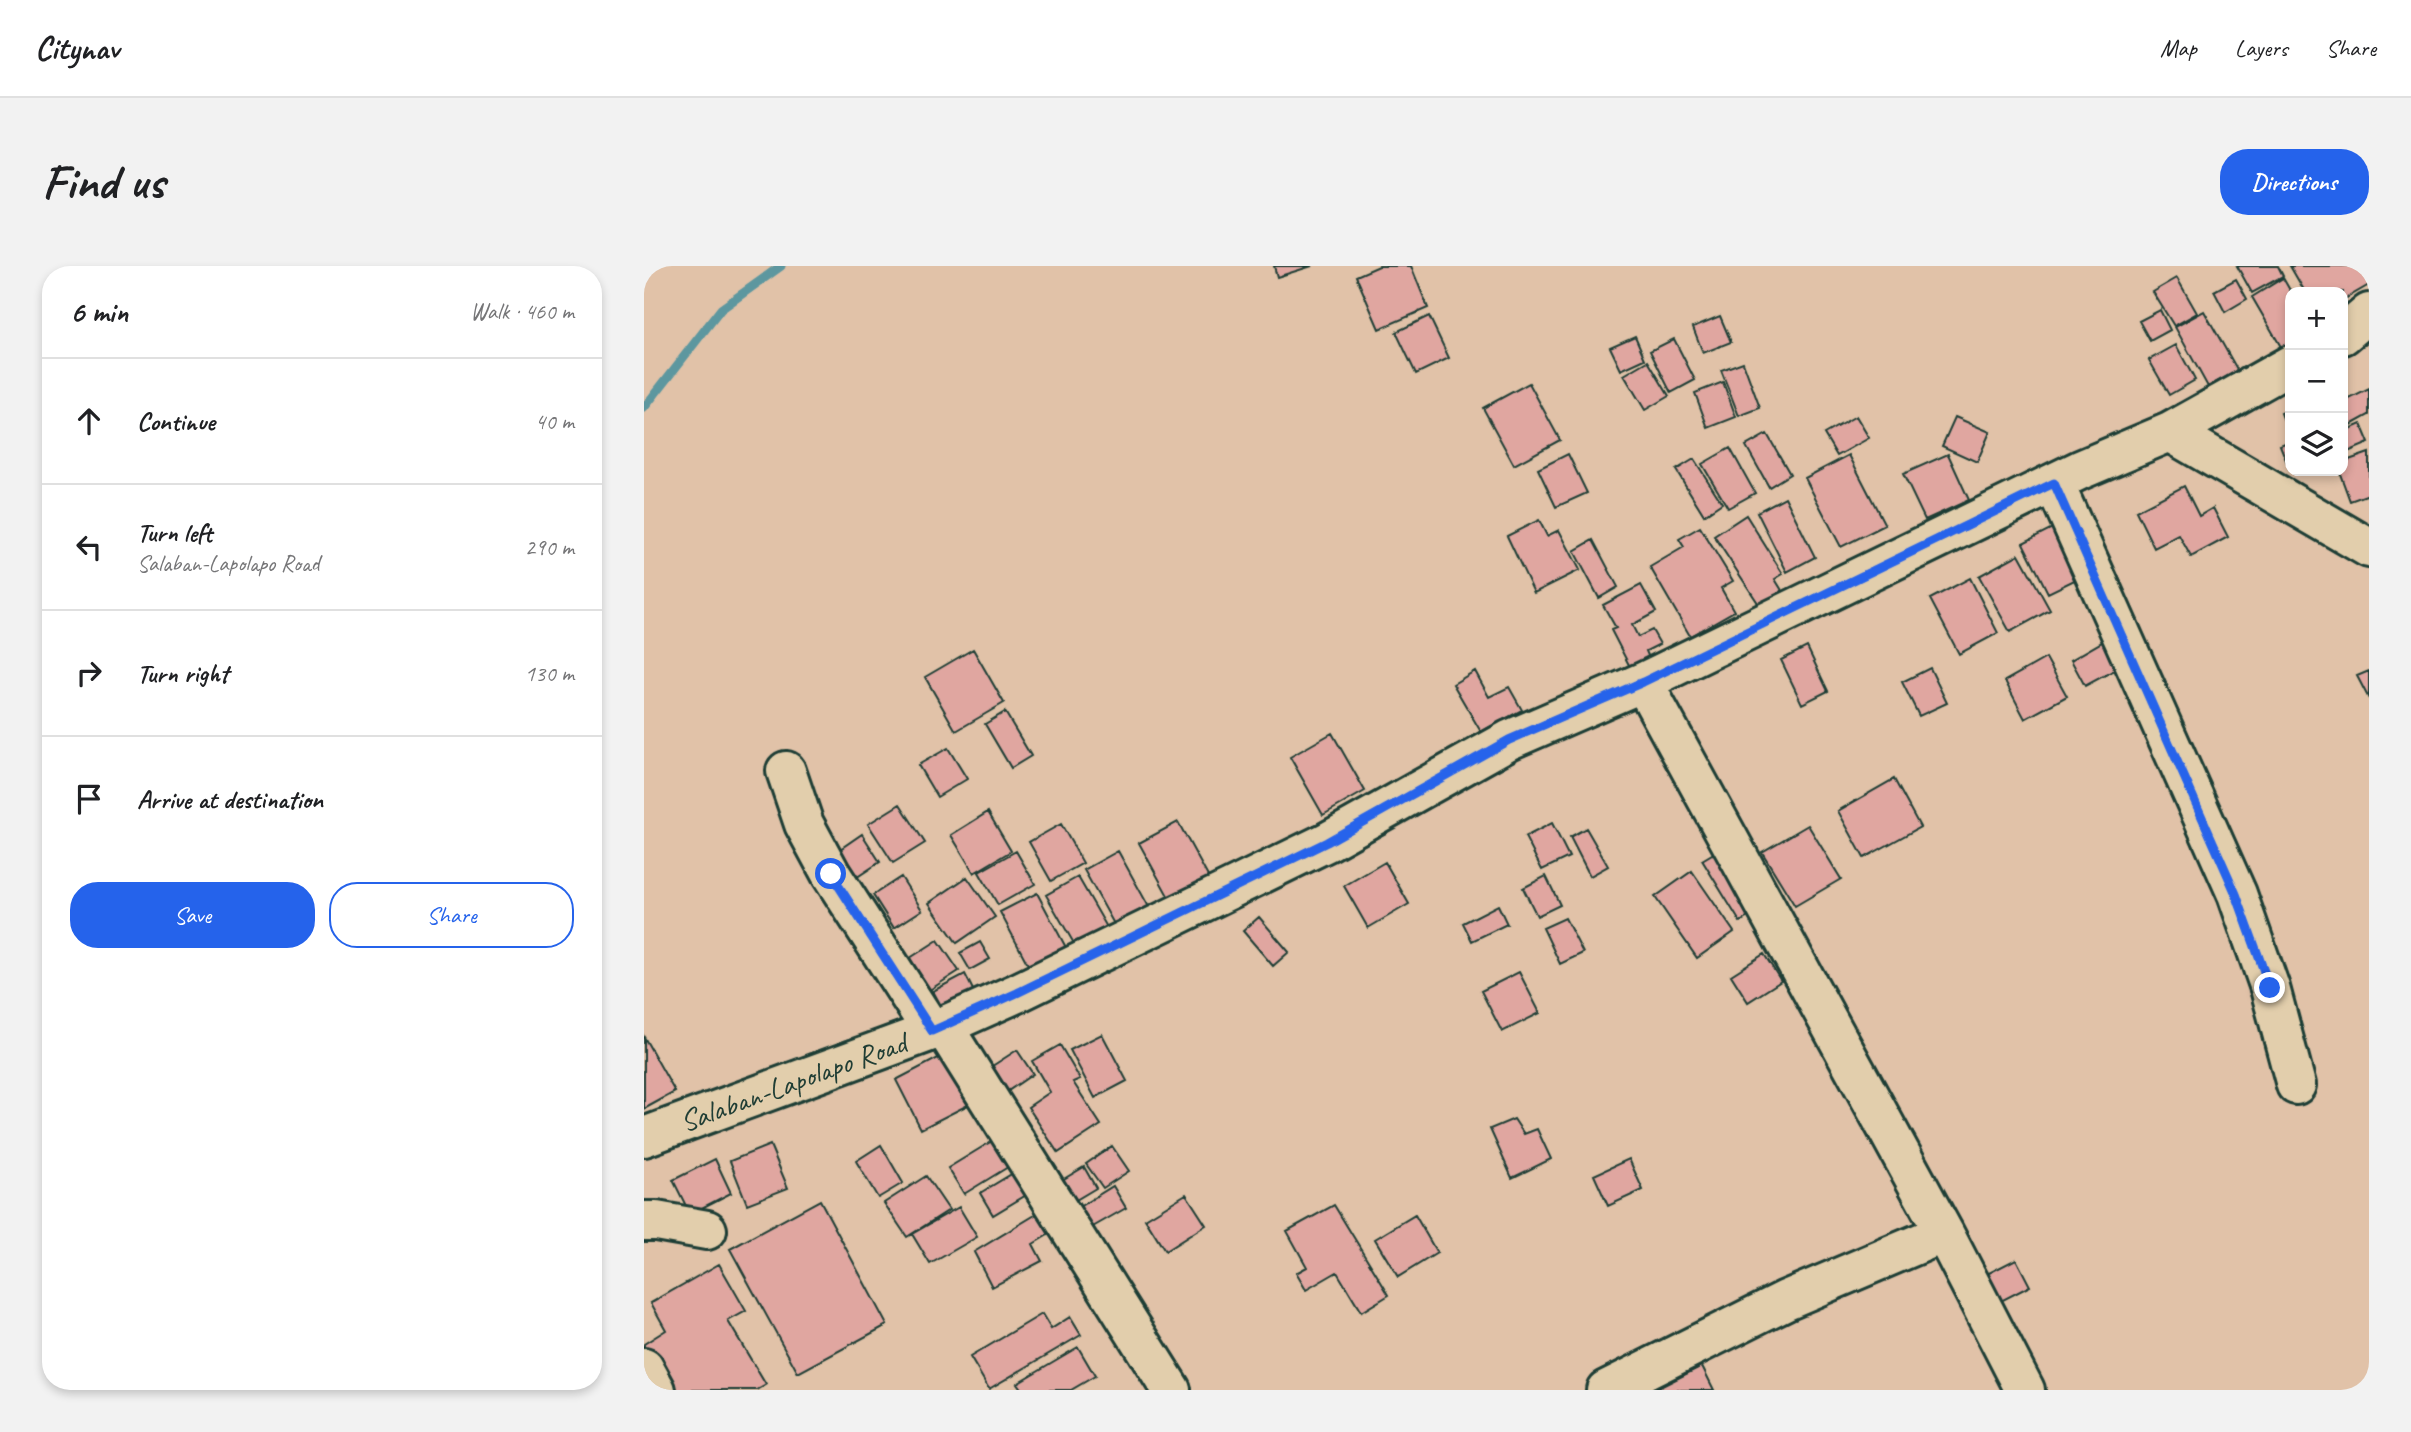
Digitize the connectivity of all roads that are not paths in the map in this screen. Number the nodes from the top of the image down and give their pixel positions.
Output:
1 (2369, 313) edge
2 (2348, 331) edge
3 (2285, 368) edge
4 (2170, 432) junction
5 (2054, 483) junction
6 (2369, 548) edge
7 (1643, 682) junction
8 (786, 771) dead end
9 (937, 1028) junction
10 (2297, 1085) dead end
11 (644, 1137) edge
12 (644, 1221) edge
13 (707, 1230) dead end
14 (1944, 1233) junction
15 (644, 1368) edge
16 (656, 1390) edge
17 (1171, 1390) edge
18 (1606, 1390) edge
19 (2025, 1390) edge

1 - 2 street
3 - 4 street, Salaban-Lapolapo Road
4 - 5 street, Salaban-Lapolapo Road
4 - 6 street
5 - 7 street, Salaban-Lapolapo Road
5 - 10 street
7 - 9 street, Salaban-Lapolapo Road
7 - 14 street
8 - 9 street
9 - 11 street, Salaban-Lapolapo Road
9 - 17 street
12 - 13 street
14 - 18 street
14 - 19 street
15 - 16 street

